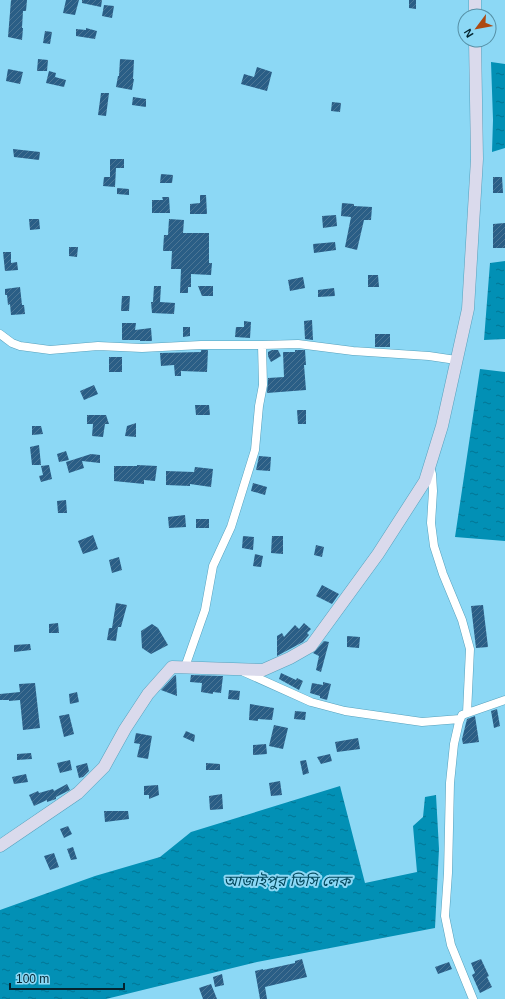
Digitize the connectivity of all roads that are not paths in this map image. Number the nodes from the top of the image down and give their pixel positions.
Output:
1 (475, 48) edge
2 (0, 334) edge
3 (262, 345) junction
4 (456, 360) junction
5 (430, 466) junction
6 (185, 667) junction
7 (236, 669) junction
8 (505, 700) edge
9 (467, 713) junction
10 (460, 719) junction
11 (0, 846) edge
12 (473, 999) edge

1 - 4 street
2 - 3 street
3 - 4 street
3 - 6 street
4 - 5 street
5 - 7 street
5 - 9 street
6 - 7 street
6 - 11 street
7 - 10 street
8 - 9 street
9 - 10 street
10 - 12 street

